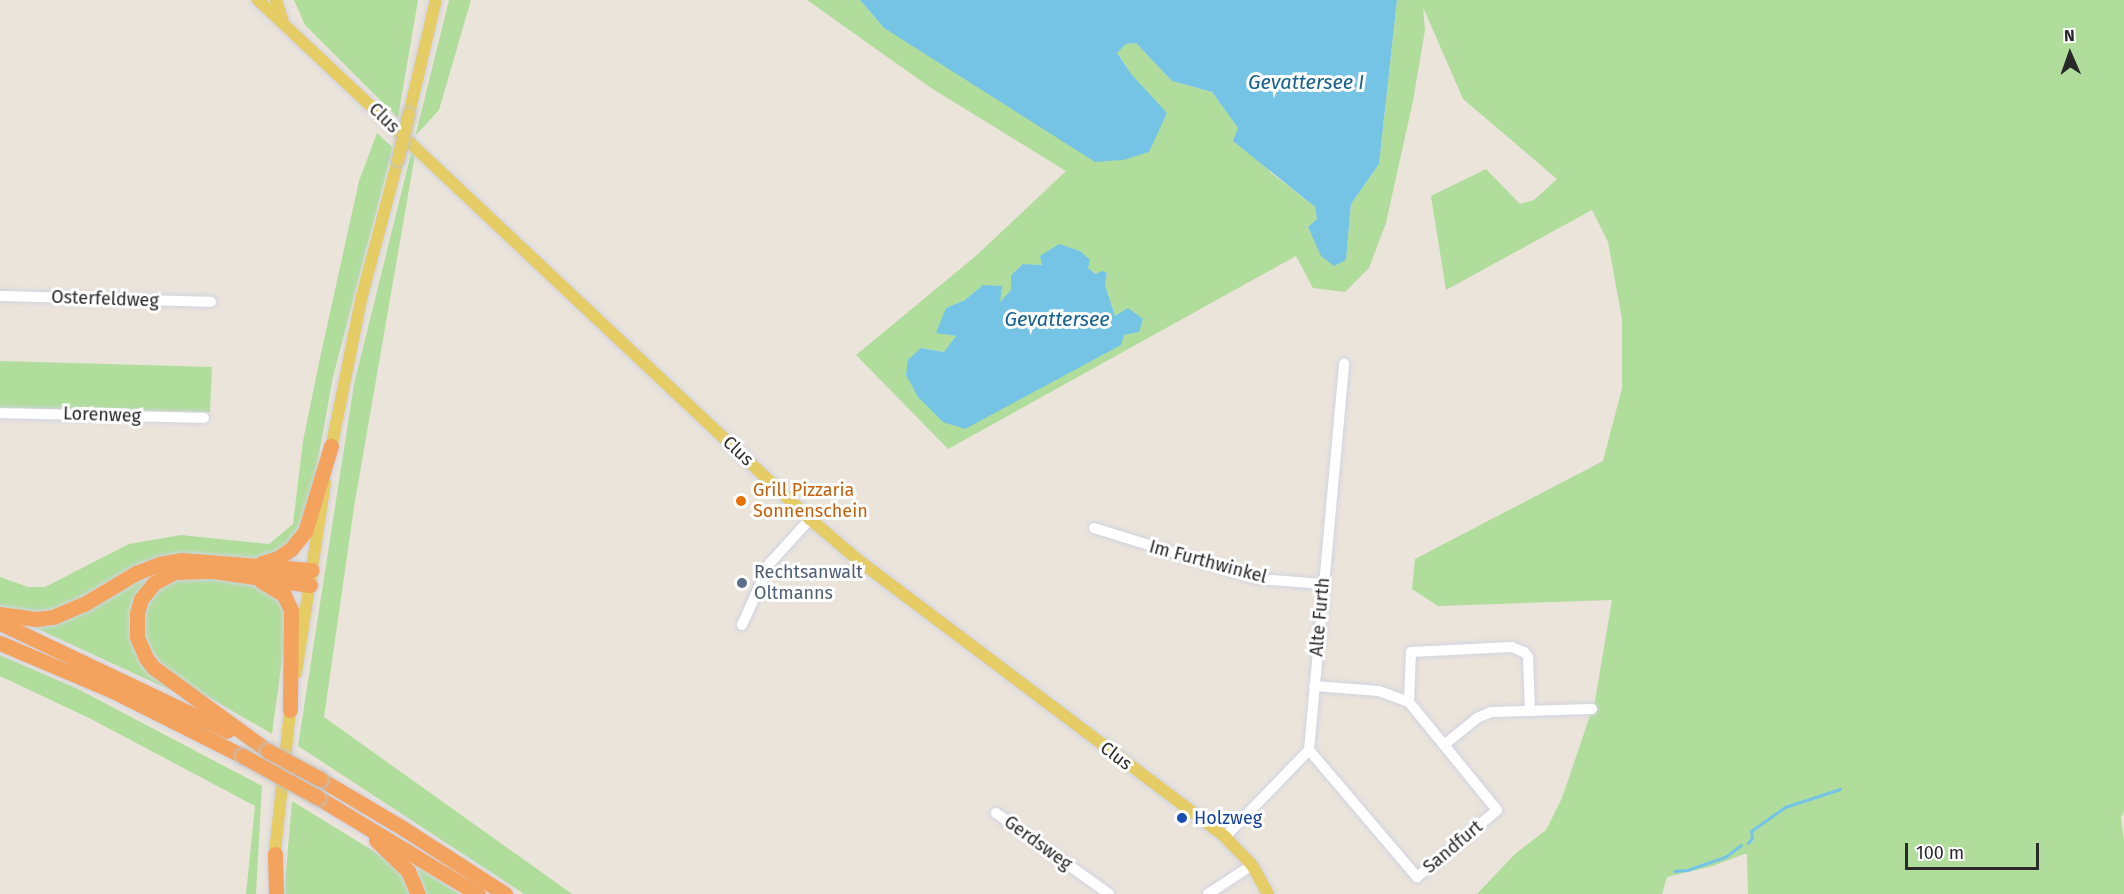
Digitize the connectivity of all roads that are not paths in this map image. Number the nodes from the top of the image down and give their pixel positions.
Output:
1 (258, 0) edge
2 (276, 0) edge
3 (436, 0) edge
4 (283, 22) junction
5 (0, 296) edge
6 (211, 302) dead end
7 (1344, 364) dead end
8 (0, 413) edge
9 (204, 418) dead end
10 (331, 446) junction
11 (810, 519) junction
12 (1094, 528) dead end
13 (254, 570) junction
14 (311, 578) junction
15 (1323, 584) junction
16 (0, 614) edge
17 (0, 623) edge
18 (742, 625) dead end
19 (0, 643) edge
20 (1314, 686) junction
21 (1409, 702) junction
22 (1592, 709) dead end
23 (290, 710) junction
24 (1530, 711) junction
25 (246, 737) junction
26 (1444, 745) junction
27 (1309, 750) junction
28 (996, 813) dead end
29 (351, 818) junction
30 (1225, 837) junction
31 (275, 854) junction
32 (1252, 865) junction
33 (271, 894) edge
34 (276, 894) edge
35 (418, 894) edge
36 (478, 894) edge
37 (505, 894) edge
38 (1109, 894) edge
39 (1208, 894) edge
40 (1269, 894) edge

1 - 4 main road, Clus
2 - 4 main road
3 - 10 main road, bridge
4 - 11 main road, Clus
5 - 6 street, Osterfeldweg
7 - 15 street, Alte Furth
8 - 9 street, Lorenweg
10 - 13 highway
10 - 14 main road
11 - 18 street
11 - 30 main road, Clus
12 - 15 street, Im Furthwinkel
13 - 14 highway
13 - 16 highway
13 - 23 highway
13 - 25 highway
14 - 23 main road
15 - 20 street, Alte Furth
17 - 25 highway
19 - 29 highway, bridge
20 - 21 street
20 - 27 street, Alte Furth
21 - 24 street
21 - 26 street, Sandfurt
22 - 24 street
23 - 31 main road
24 - 26 street
25 - 37 highway, bridge
26 - 27 street, Sandfurt
27 - 30 street
28 - 38 street, Gerdsweg
29 - 35 highway
29 - 36 highway
30 - 32 main road, Clus
31 - 33 main road
31 - 34 highway
32 - 39 street
32 - 40 main road, Clus

